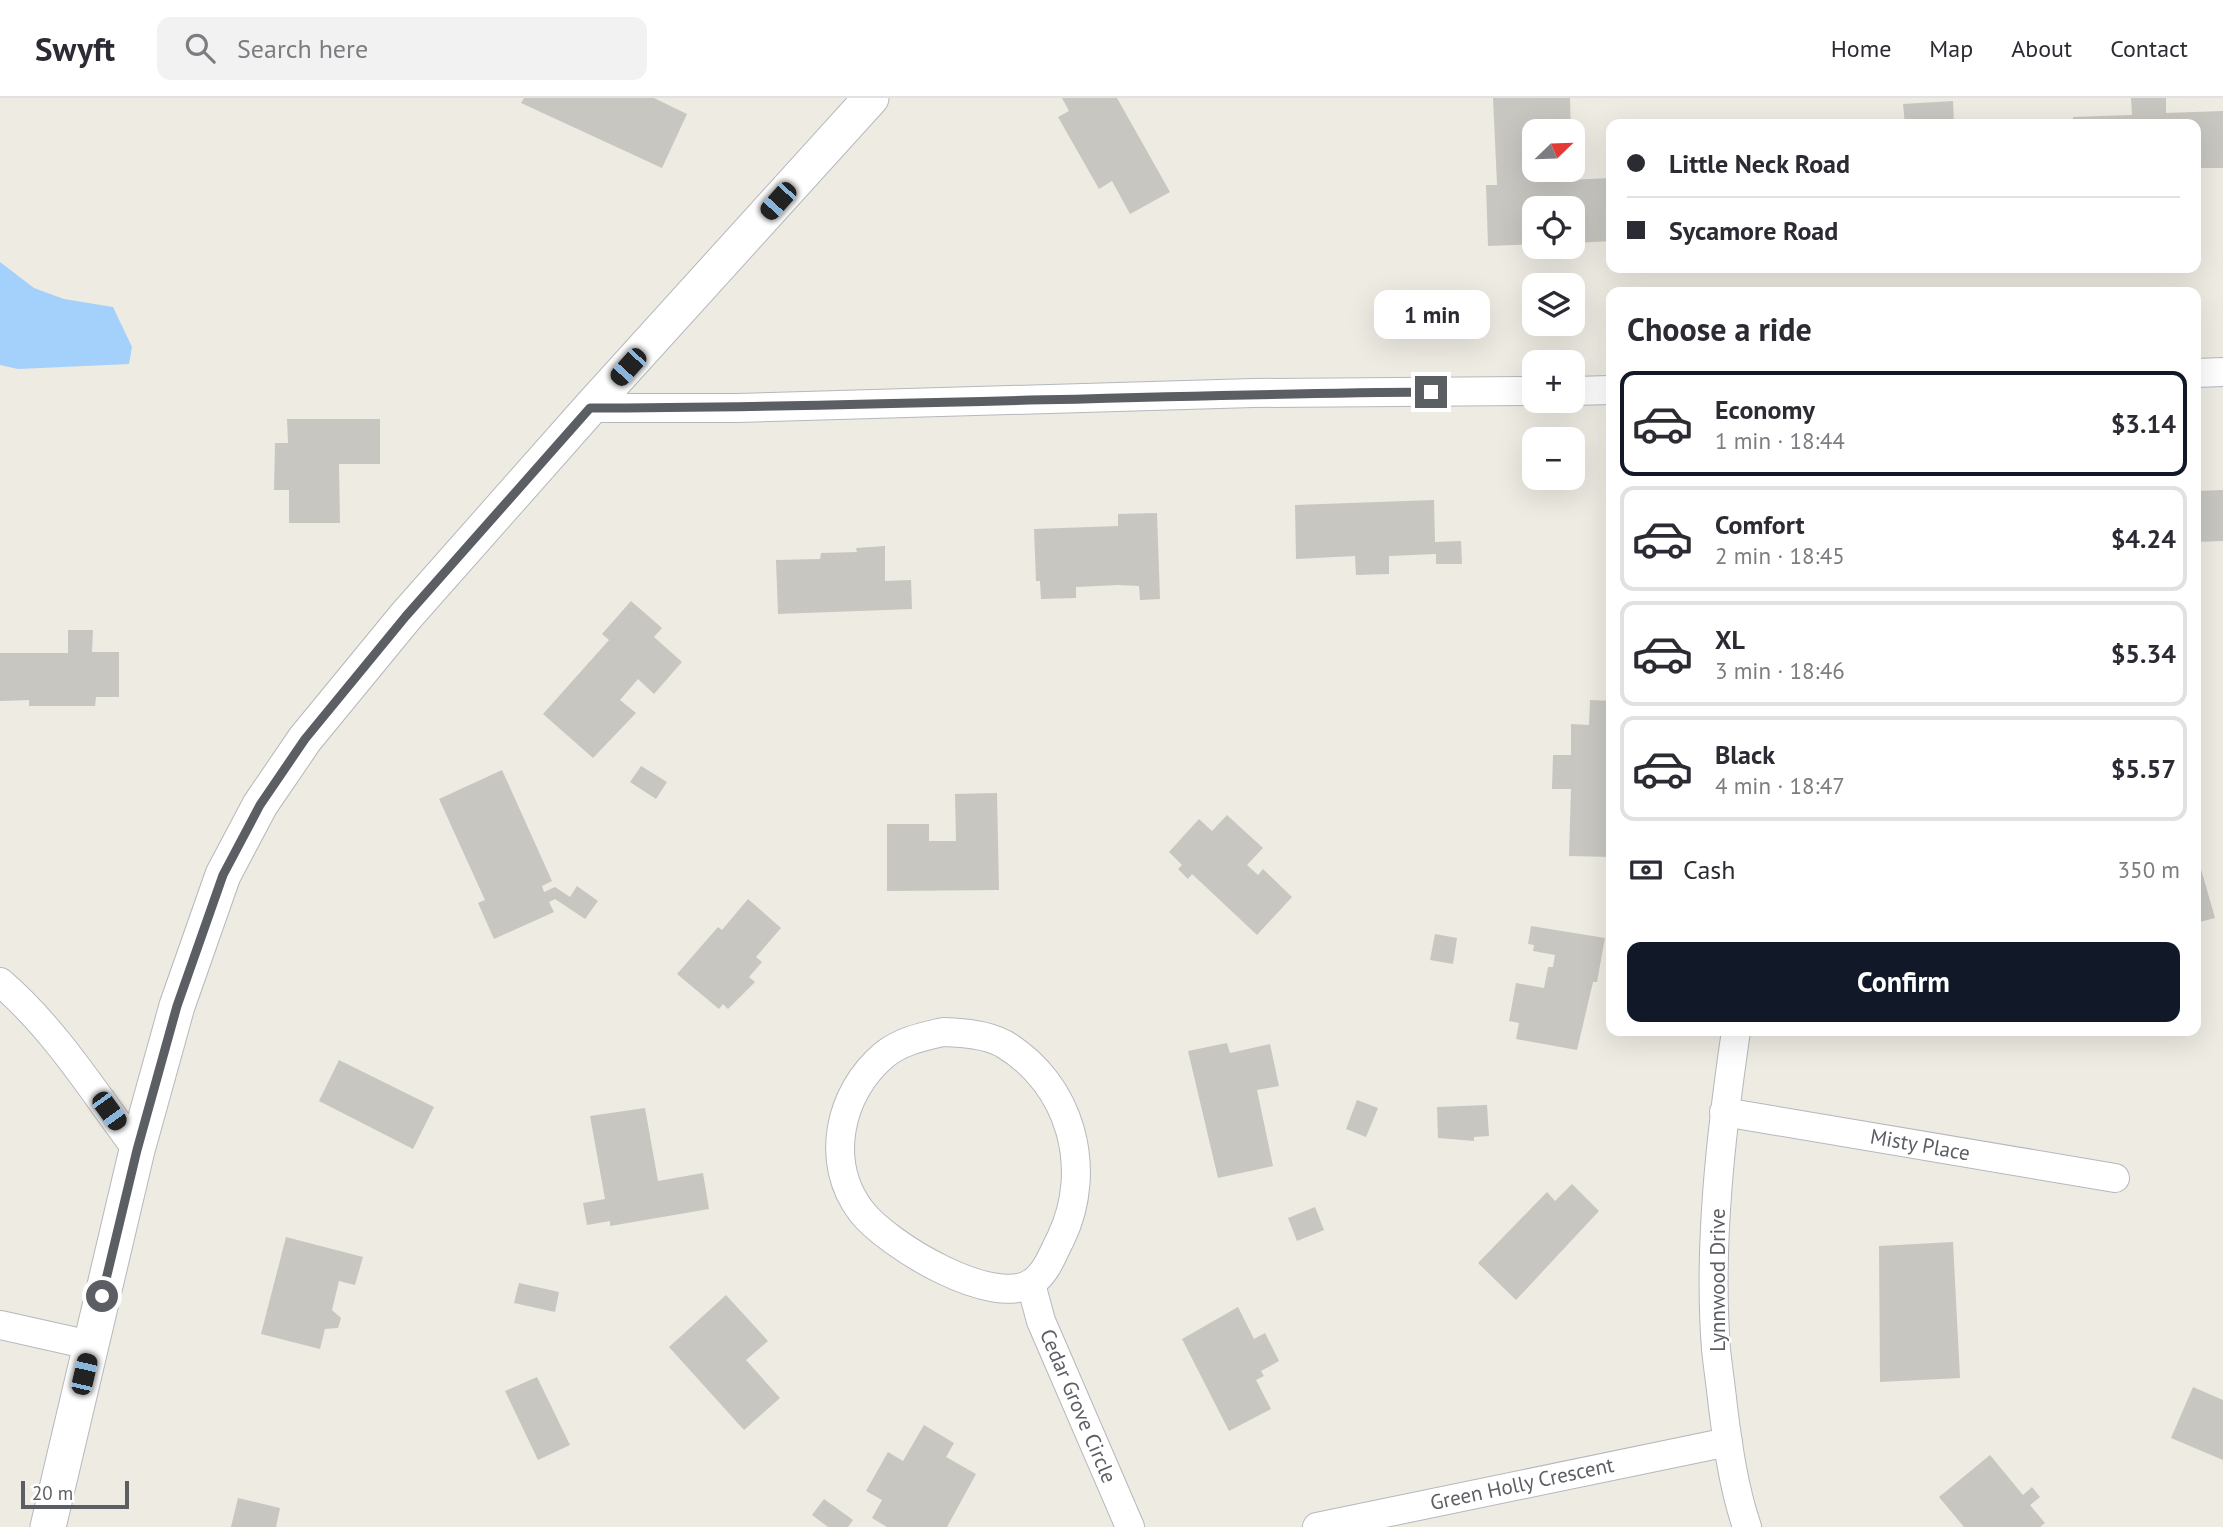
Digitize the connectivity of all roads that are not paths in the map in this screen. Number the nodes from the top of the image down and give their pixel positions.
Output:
1 (871, 98) edge
2 (2223, 372) edge
3 (2201, 373) edge
4 (1606, 390) edge
5 (1522, 391) edge
6 (1585, 391) edge
7 (590, 408) junction
8 (0, 982) edge
9 (1735, 1036) edge
10 (1724, 1112) junction
11 (137, 1150) junction
12 (2115, 1178) dead end
13 (1031, 1284) junction
14 (0, 1325) edge
15 (90, 1345) junction
16 (1728, 1441) junction
17 (48, 1527) edge
18 (1130, 1527) edge
19 (1317, 1527) edge
20 (1747, 1527) edge

1 - 7 street
2 - 3 street
4 - 6 street
5 - 7 street
7 - 11 street
8 - 11 street
9 - 10 street, Lynnwood Drive
10 - 12 street, Misty Place
10 - 16 street, Lynnwood Drive
11 - 15 street
13 - 13 street
13 - 18 street, Cedar Grove Circle
14 - 15 street
15 - 17 street
16 - 19 street, Green Holly Crescent
16 - 20 street, Lynnwood Drive

